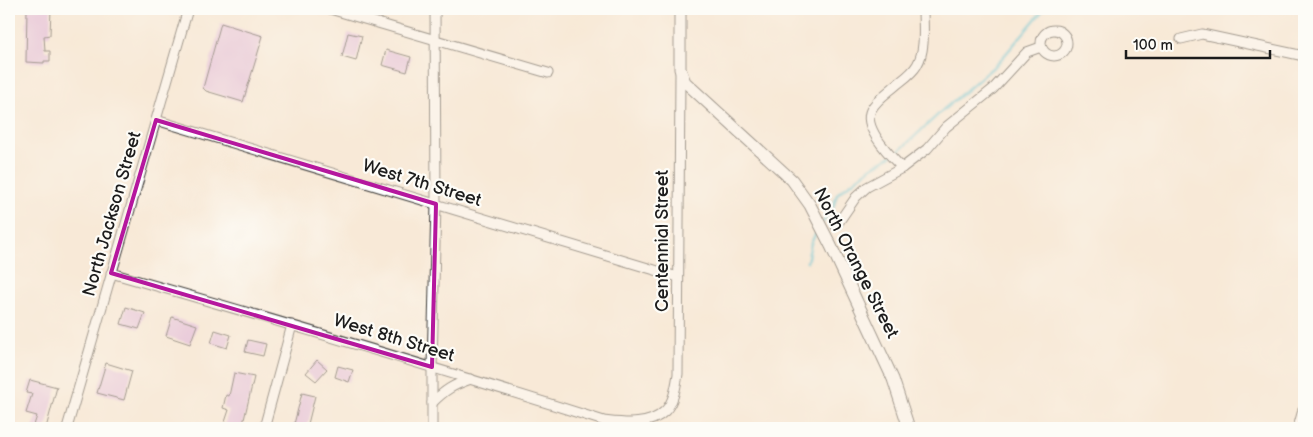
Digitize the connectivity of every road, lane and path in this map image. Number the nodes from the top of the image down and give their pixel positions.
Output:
1 (188, 9) edge
2 (330, 9) edge
3 (434, 9) edge
4 (680, 9) edge
5 (923, 9) edge
6 (434, 38) junction
7 (1181, 39) dead end
8 (1041, 47) dead end
9 (1304, 56) edge
10 (680, 69) junction
11 (548, 73) dead end
12 (156, 120) junction
13 (902, 168) junction
14 (436, 204) junction
15 (836, 226) dead end
16 (111, 273) junction
17 (678, 277) junction
18 (292, 325) junction
19 (432, 367) junction
20 (472, 379) junction
21 (432, 404) junction
22 (1304, 410) edge
23 (665, 411) joint
24 (69, 427) edge
25 (264, 428) edge
26 (432, 428) edge
27 (909, 428) edge
28 (1299, 428) edge

1 - 12 street, North Jackson Street
2 - 6 street
3 - 6 street
4 - 10 street
5 - 13 street
6 - 11 street
6 - 14 street
7 - 9 street
8 - 13 street
10 - 17 street, Centennial Street
10 - 27 street, North Orange Street
12 - 14 street, West 7th Street
12 - 16 street, North Jackson Street
13 - 15 street
14 - 17 street, West 7th Street
14 - 19 street
16 - 18 street, West 8th Street
16 - 24 street, North Jackson Street
17 - 23 street, Centennial Street
18 - 19 street, West 8th Street
18 - 25 street
19 - 20 street, West 8th Street
19 - 21 street
20 - 21 street
20 - 23 street, West 8th Street
21 - 26 street
22 - 28 street

